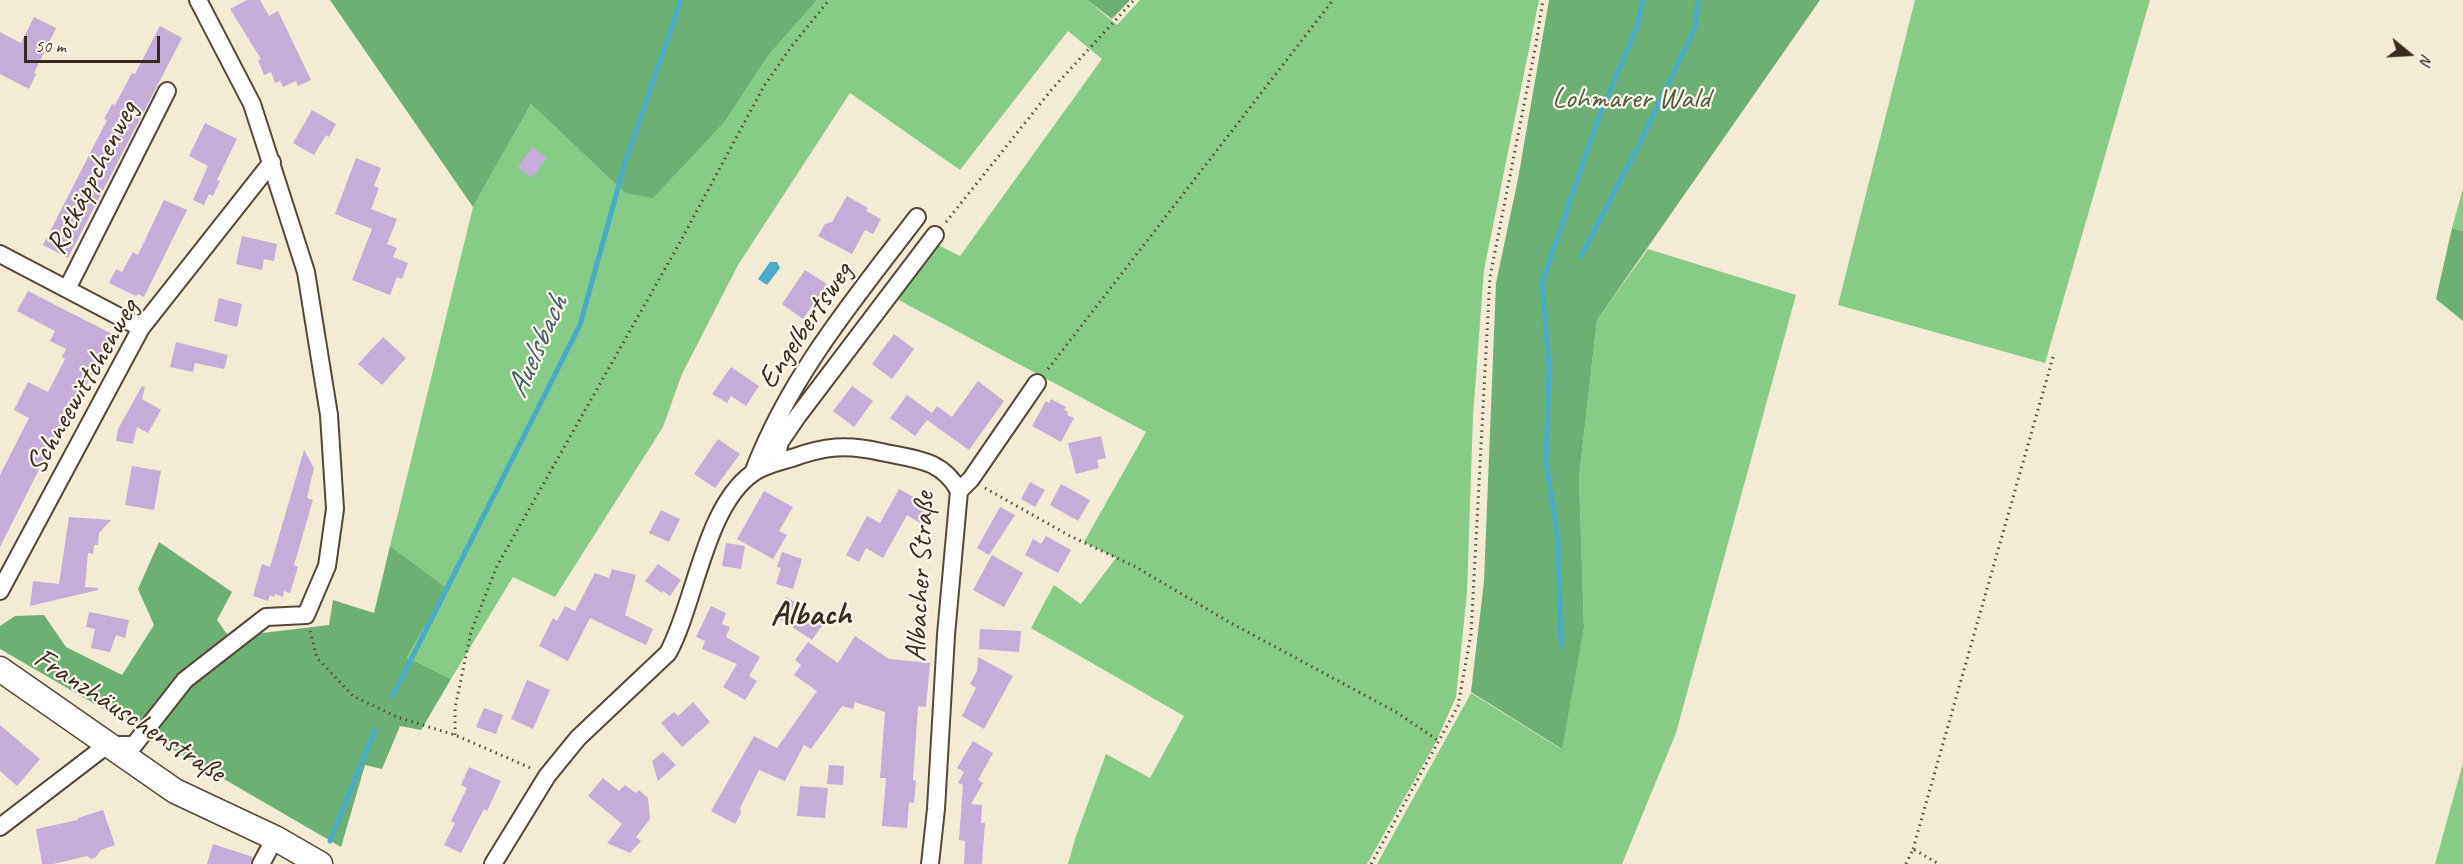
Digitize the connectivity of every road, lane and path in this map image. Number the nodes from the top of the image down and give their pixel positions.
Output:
1 (198, 0) edge
2 (829, 0) edge
3 (1134, 0) edge
4 (1332, 0) edge
5 (1543, 0) edge
6 (167, 91) dead end
7 (273, 162) junction
8 (917, 217) dead end
9 (935, 236) joint
10 (0, 254) edge
11 (67, 289) junction
12 (141, 328) junction
13 (2053, 357) dead end
14 (1037, 383) joint
15 (775, 463) junction
16 (753, 473) junction
17 (965, 485) junction
18 (0, 591) edge
19 (306, 615) junction
20 (0, 669) edge
21 (455, 735) junction
22 (1439, 741) junction
23 (107, 745) junction
24 (547, 776) junction
25 (0, 827) edge
26 (275, 838) junction
27 (1913, 849) junction
28 (261, 864) edge
29 (320, 864) edge
30 (493, 864) edge
31 (930, 864) edge
32 (1371, 864) edge
33 (1906, 864) edge
34 (1939, 864) edge

1 - 7 street
2 - 21 path
3 - 9 path
4 - 14 path
5 - 22 path
6 - 11 street, Rotkäppchenweg
7 - 12 street, Schneewittchenweg
7 - 19 street
8 - 16 street, Engelbertsweg
9 - 15 street, Engelbertsweg
10 - 11 street, Rotkäppchenweg
11 - 12 street, Rotkäppchenweg
12 - 18 street, Schneewittchenweg
13 - 27 path
14 - 17 street
15 - 16 street, Albacher Straße
15 - 17 street, Albacher Straße
16 - 24 street, Albacher Straße
17 - 22 path
17 - 31 street, Albacher Straße
19 - 21 path
19 - 23 street
20 - 23 street, Franzhäuschenstraße
21 - 24 path
22 - 32 path
23 - 25 street
23 - 26 street, Franzhäuschenstraße
24 - 30 street, Albacher Straße
26 - 28 street
26 - 29 street, Franzhäuschenstraße
27 - 33 path
27 - 34 path

